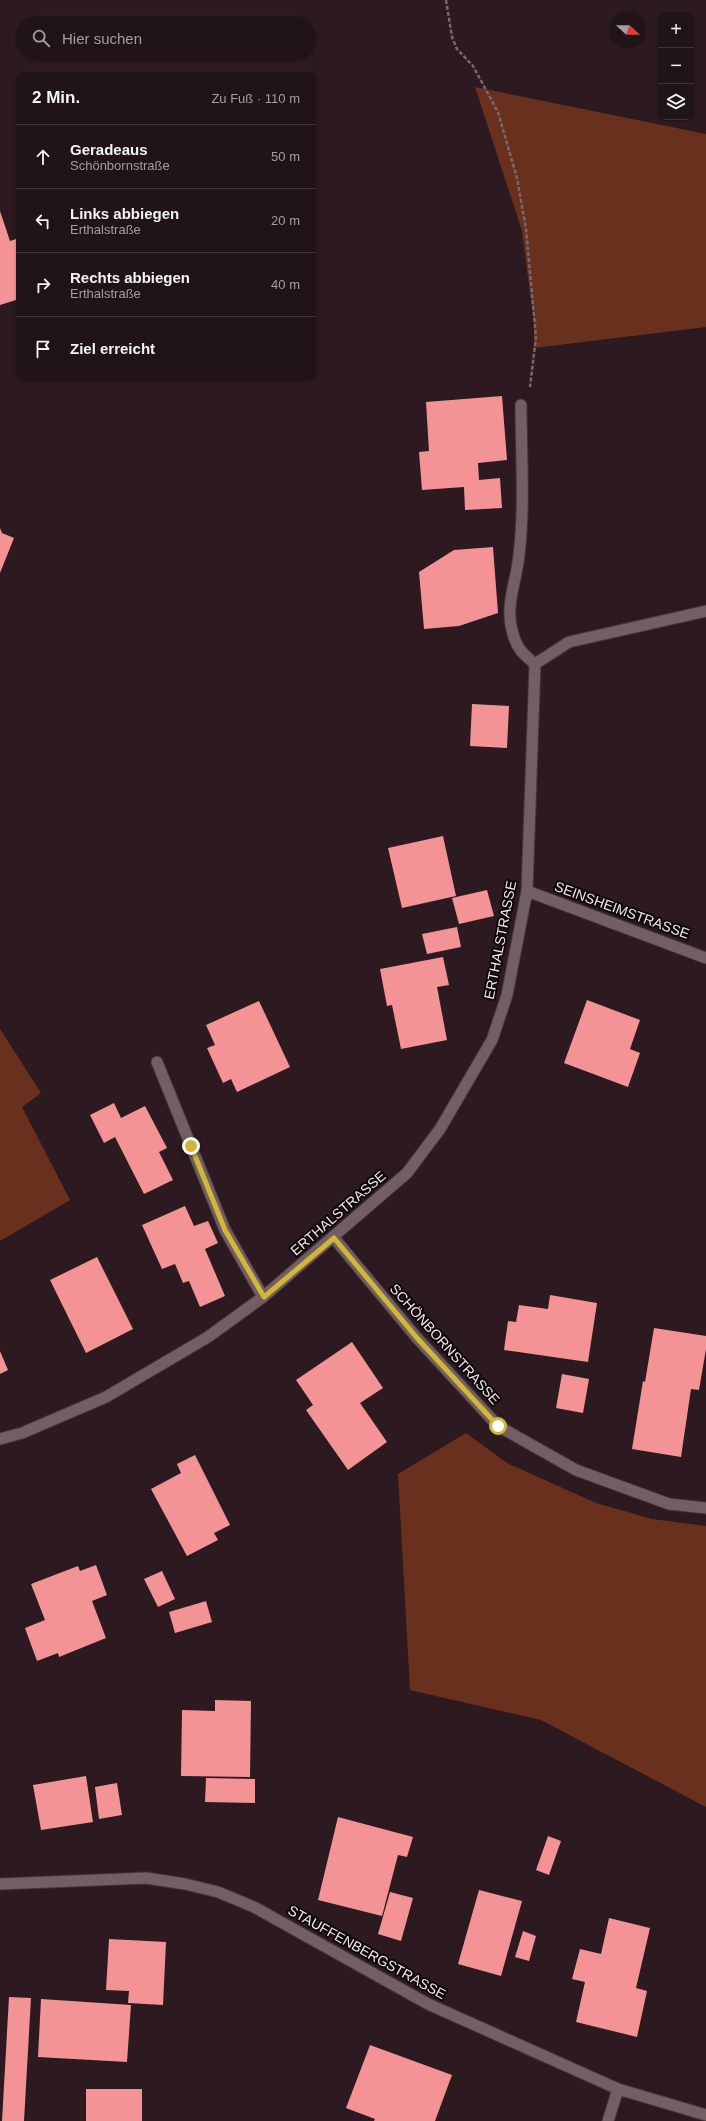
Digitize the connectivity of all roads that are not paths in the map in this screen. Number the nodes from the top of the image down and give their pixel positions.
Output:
1 (521, 405) road end
2 (706, 611) edge
3 (535, 664) junction
4 (527, 891) junction
5 (706, 958) edge
6 (157, 1062) dead end
7 (334, 1238) junction
8 (264, 1297) junction
9 (0, 1439) edge
10 (706, 1508) edge
11 (0, 1884) edge
12 (618, 2089) junction
13 (706, 2115) edge
14 (608, 2121) edge

1 - 3 street
2 - 3 street
3 - 4 street, ERTHALSTRASSE
4 - 5 street, SEINSHEIMSTRASSE
4 - 7 street, ERTHALSTRASSE
6 - 8 street
7 - 8 street, ERTHALSTRASSE
7 - 10 street, SCHÖNBORNSTRASSE
8 - 9 street, ERTHALSTRASSE
11 - 12 street, STAUFFENBERGSTRASSE
12 - 13 street, STAUFFENBERGSTRASSE
12 - 14 street

